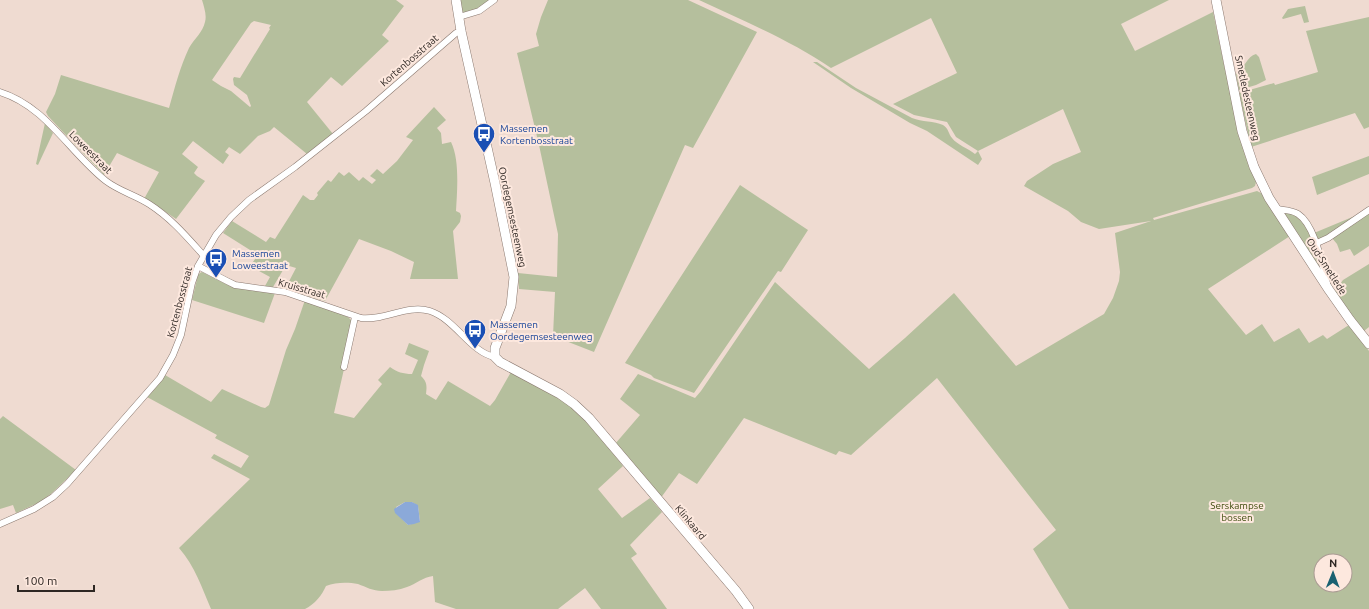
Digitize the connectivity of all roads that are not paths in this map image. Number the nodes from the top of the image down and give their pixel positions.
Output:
1 (456, 0) edge
2 (494, 0) edge
3 (1216, 0) edge
4 (459, 17) junction
5 (462, 31) junction
6 (0, 92) edge
7 (1269, 198) joint
8 (1277, 209) junction
9 (1369, 210) edge
10 (1317, 243) junction
11 (204, 256) junction
12 (198, 266) junction
13 (1329, 290) junction
14 (355, 317) junction
15 (1369, 344) edge
16 (495, 357) junction
17 (344, 367) dead end
18 (0, 524) edge
19 (749, 609) edge

1 - 4 street, Oordegemsesteenweg
2 - 4 street
3 - 7 street, Smetledesteenweg
4 - 5 street, Oordegemsesteenweg
5 - 11 street, Kortenbosstraat
5 - 16 street, Oordegemsesteenweg
6 - 11 street, Loweestraat
7 - 8 street, Oud-Smetlede
8 - 10 street
8 - 13 street, Oud-Smetlede
9 - 10 street
10 - 13 street
11 - 12 street, Kortenbosstraat
12 - 14 street, Kruisstraat
12 - 18 street, Kortenbosstraat
13 - 15 street, Oud-Smetlede
14 - 16 street, Kruisstraat
14 - 17 street
16 - 19 street, Klinkaard

